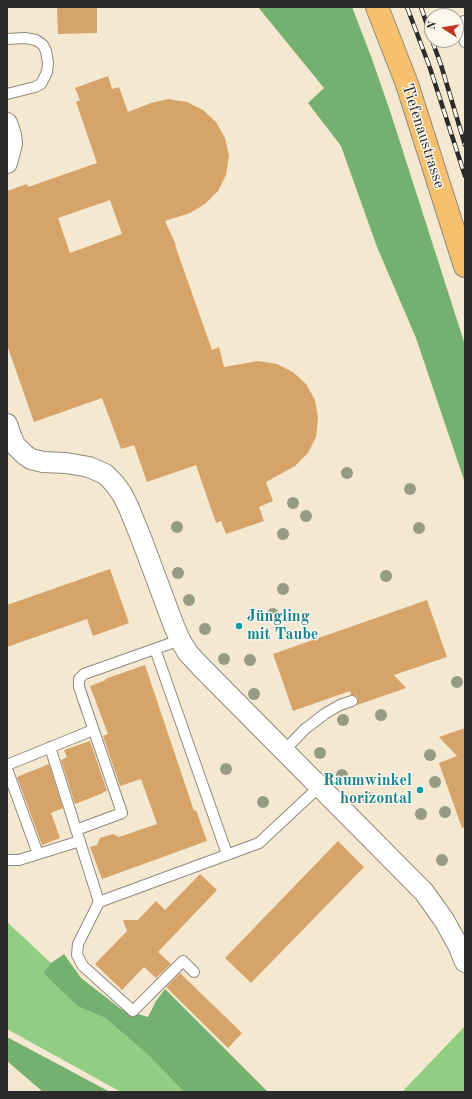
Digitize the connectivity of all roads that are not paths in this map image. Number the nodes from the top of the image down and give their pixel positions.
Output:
1 (378, 7) edge
2 (7, 39) edge
3 (7, 94) edge
4 (7, 123) edge
5 (7, 163) edge
6 (465, 266) edge
7 (7, 424) edge
8 (180, 640) junction
9 (155, 649) junction
10 (352, 701) dead end
11 (93, 730) junction
12 (50, 747) junction
13 (284, 751) junction
14 (7, 765) edge
15 (7, 769) edge
16 (319, 787) junction
17 (76, 830) junction
18 (80, 842) junction
19 (38, 854) junction
20 (227, 854) junction
21 (7, 860) edge
22 (99, 902) junction
23 (465, 962) edge
24 (194, 972) dead end

1 - 6 main road, Tiefenaustrasse
2 - 3 lane
4 - 5 street
7 - 8 street
8 - 9 lane
8 - 13 street
9 - 11 lane
9 - 20 lane
10 - 13 lane
11 - 12 lane
11 - 17 lane
12 - 14 lane
12 - 17 lane
13 - 16 street
15 - 19 lane
16 - 20 lane
16 - 23 street
17 - 18 lane
18 - 19 lane
18 - 22 lane
19 - 21 lane
20 - 22 lane
22 - 24 lane

